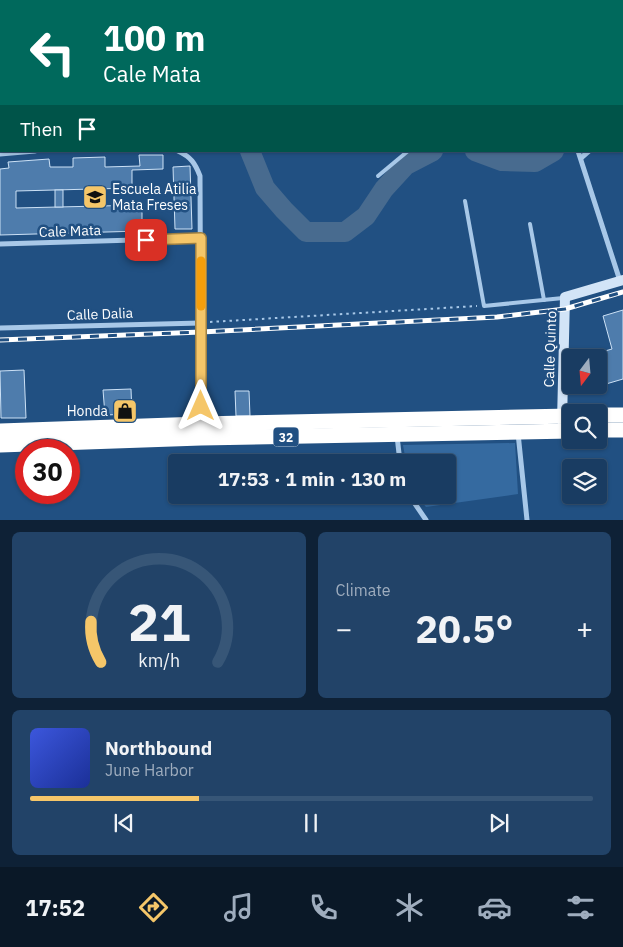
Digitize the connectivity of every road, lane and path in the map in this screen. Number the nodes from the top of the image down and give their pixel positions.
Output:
1 (23, 152) edge
2 (180, 152) edge
3 (407, 152) edge
4 (578, 152) edge
5 (588, 152) edge
6 (0, 154) edge
7 (581, 158) junction
8 (378, 176) dead end
9 (465, 201) dead end
10 (530, 224) dead end
11 (201, 238) junction
12 (0, 244) edge
13 (622, 281) edge
14 (566, 297) junction
15 (544, 300) junction
16 (484, 306) junction
17 (201, 323) junction
18 (0, 328) edge
19 (566, 404) edge
20 (607, 415) edge
21 (623, 415) edge
22 (562, 423) edge
23 (562, 424) edge
24 (607, 430) edge
25 (623, 430) edge
26 (0, 431) edge
27 (201, 431) junction
28 (518, 433) junction
29 (397, 435) junction
30 (0, 445) edge
31 (399, 454) edge
32 (415, 504) edge
33 (426, 520) edge
34 (527, 520) edge

1 - 6 street
2 - 11 street
3 - 8 lane
4 - 7 street
5 - 7 street
7 - 13 street
9 - 16 lane
10 - 15 lane
11 - 12 street, Cale Mata
11 - 17 street
13 - 14 street, Calle Quinto
14 - 15 lane
14 - 19 street, Calle Quinto
15 - 16 lane
16 - 17 path
17 - 18 street, Calle Dalia
17 - 27 street
20 - 21 highway
22 - 27 highway, 32
23 - 28 highway, 32
24 - 25 highway
26 - 27 highway, 32
27 - 29 highway, 32
27 - 30 highway, 32
28 - 29 highway, 32
28 - 34 street
29 - 31 street
32 - 33 street

